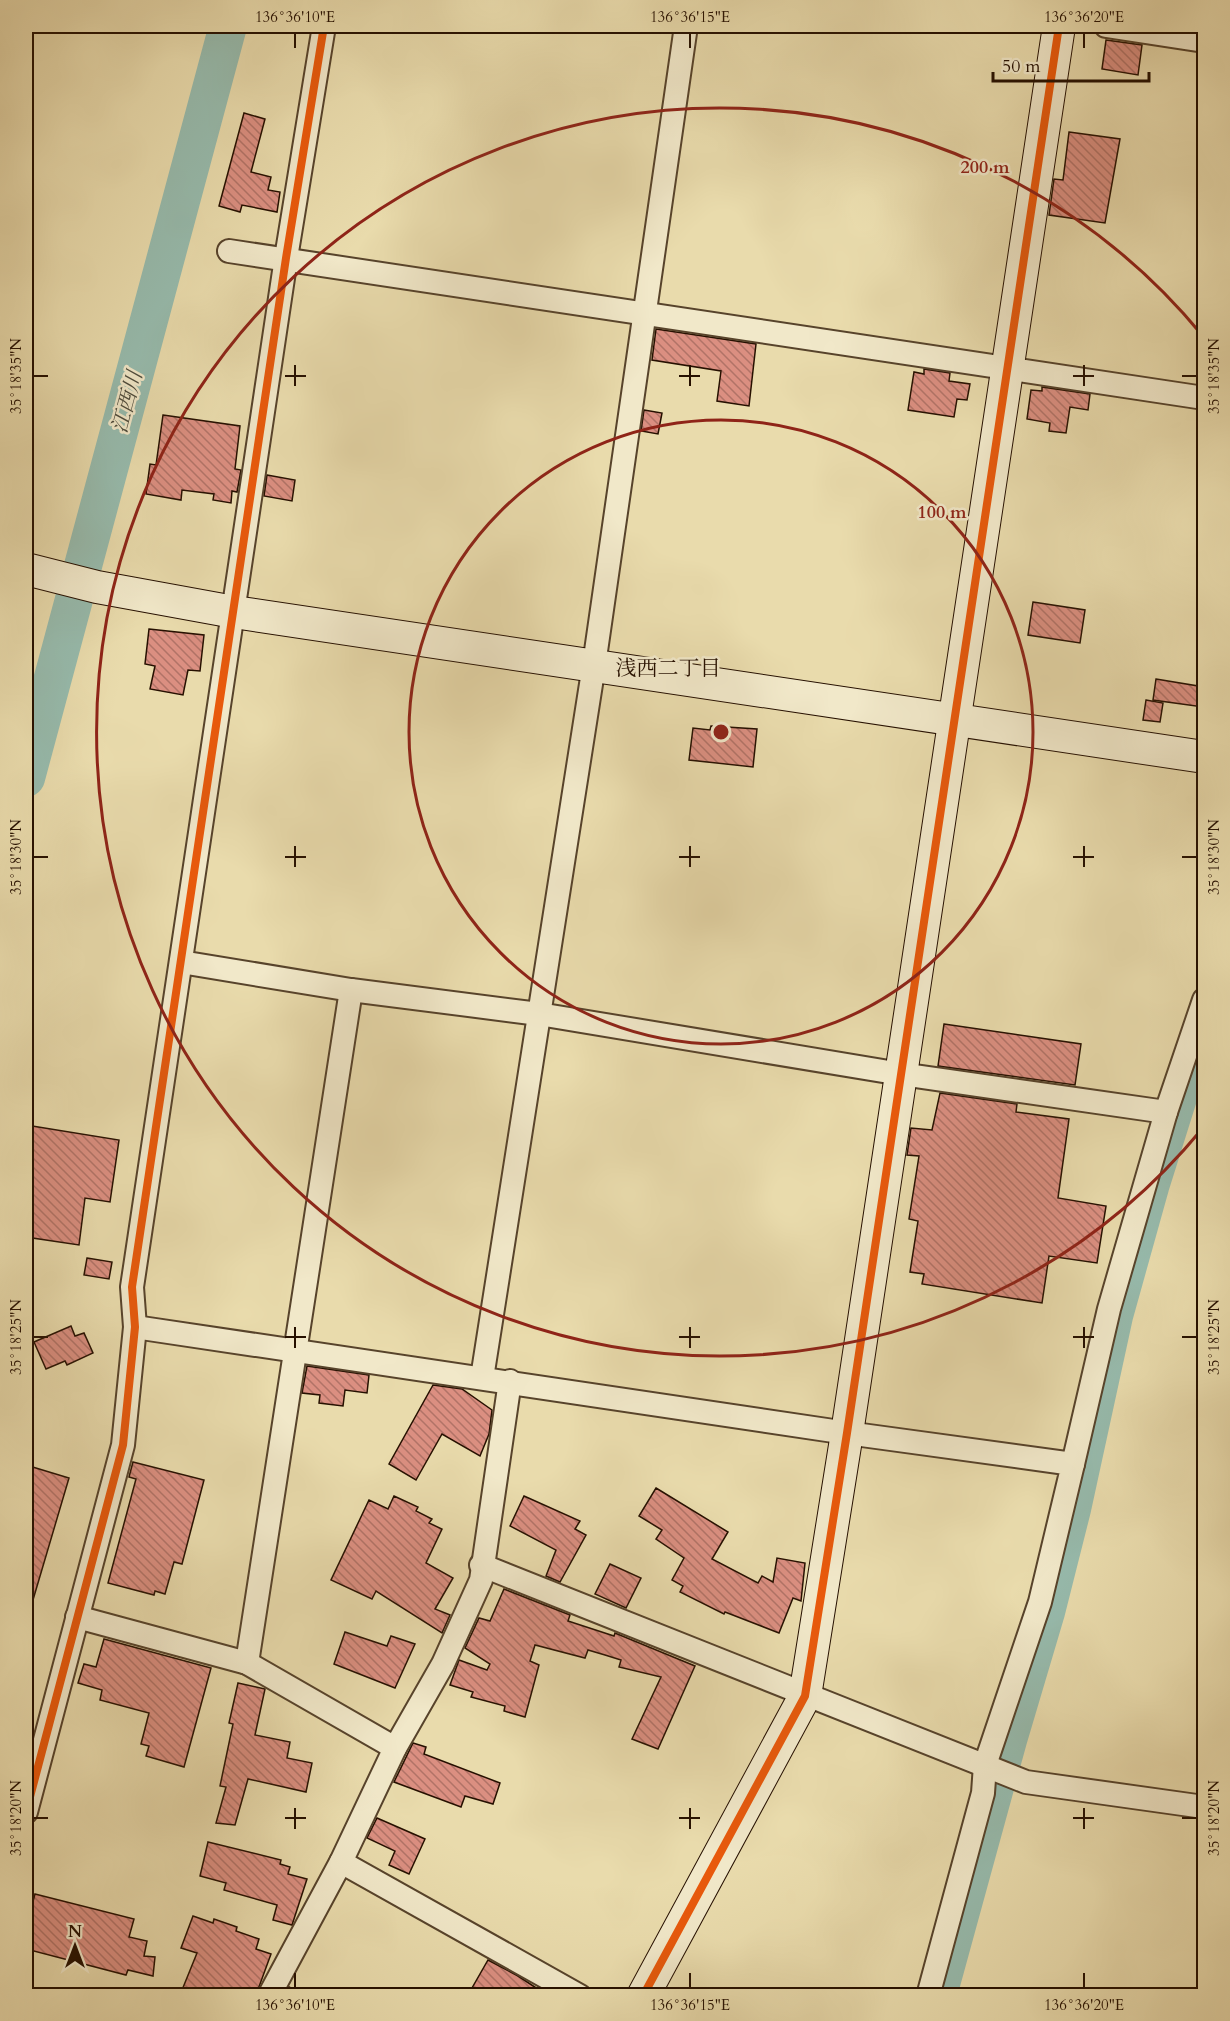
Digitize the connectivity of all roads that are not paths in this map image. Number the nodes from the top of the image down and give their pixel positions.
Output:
1 (324, 26) edge
2 (686, 26) edge
3 (1059, 26) edge
4 (1106, 26) edge
5 (1204, 40) edge
6 (229, 250) dead end
7 (286, 258) junction
8 (646, 314) junction
9 (1006, 369) junction
10 (1204, 398) edge
11 (26, 569) edge
12 (234, 612) junction
13 (594, 665) junction
14 (954, 718) junction
15 (1204, 758) edge
16 (181, 962) junction
17 (351, 990) junction
18 (1204, 1000) edge
19 (539, 1014) junction
20 (901, 1074) junction
21 (1166, 1112) junction
22 (135, 1327) junction
23 (297, 1351) junction
24 (482, 1378) junction
25 (510, 1382) junction
26 (848, 1433) junction
27 (1073, 1464) junction
28 (481, 1565) junction
29 (77, 1617) junction
30 (247, 1663) junction
31 (806, 1696) junction
32 (395, 1748) junction
33 (986, 1766) junction
34 (1204, 1807) edge
35 (26, 1812) edge
36 (341, 1862) junction
37 (269, 1995) edge
38 (580, 1995) edge
39 (643, 1995) edge
40 (928, 1995) edge

1 - 7 street
2 - 8 street
3 - 9 street
4 - 5 street
6 - 7 street
7 - 8 street
7 - 12 street
8 - 9 street
8 - 13 street
9 - 10 street
9 - 14 street
11 - 12 street
12 - 13 street
12 - 16 street
13 - 14 street
13 - 19 street
14 - 15 street
14 - 20 street
16 - 17 street
16 - 22 street
17 - 19 street
17 - 23 street
18 - 21 street
19 - 20 street
19 - 24 street
20 - 21 street
20 - 26 street
21 - 27 street
22 - 23 street
22 - 29 street
23 - 24 street
23 - 30 street
24 - 25 street
25 - 26 street
25 - 28 street
26 - 27 street
26 - 31 street
27 - 33 street
28 - 31 street
28 - 32 street
29 - 30 street
29 - 35 street
30 - 32 street
31 - 33 street
31 - 39 street
32 - 36 street
33 - 34 street
33 - 40 street
36 - 37 street
36 - 38 street

